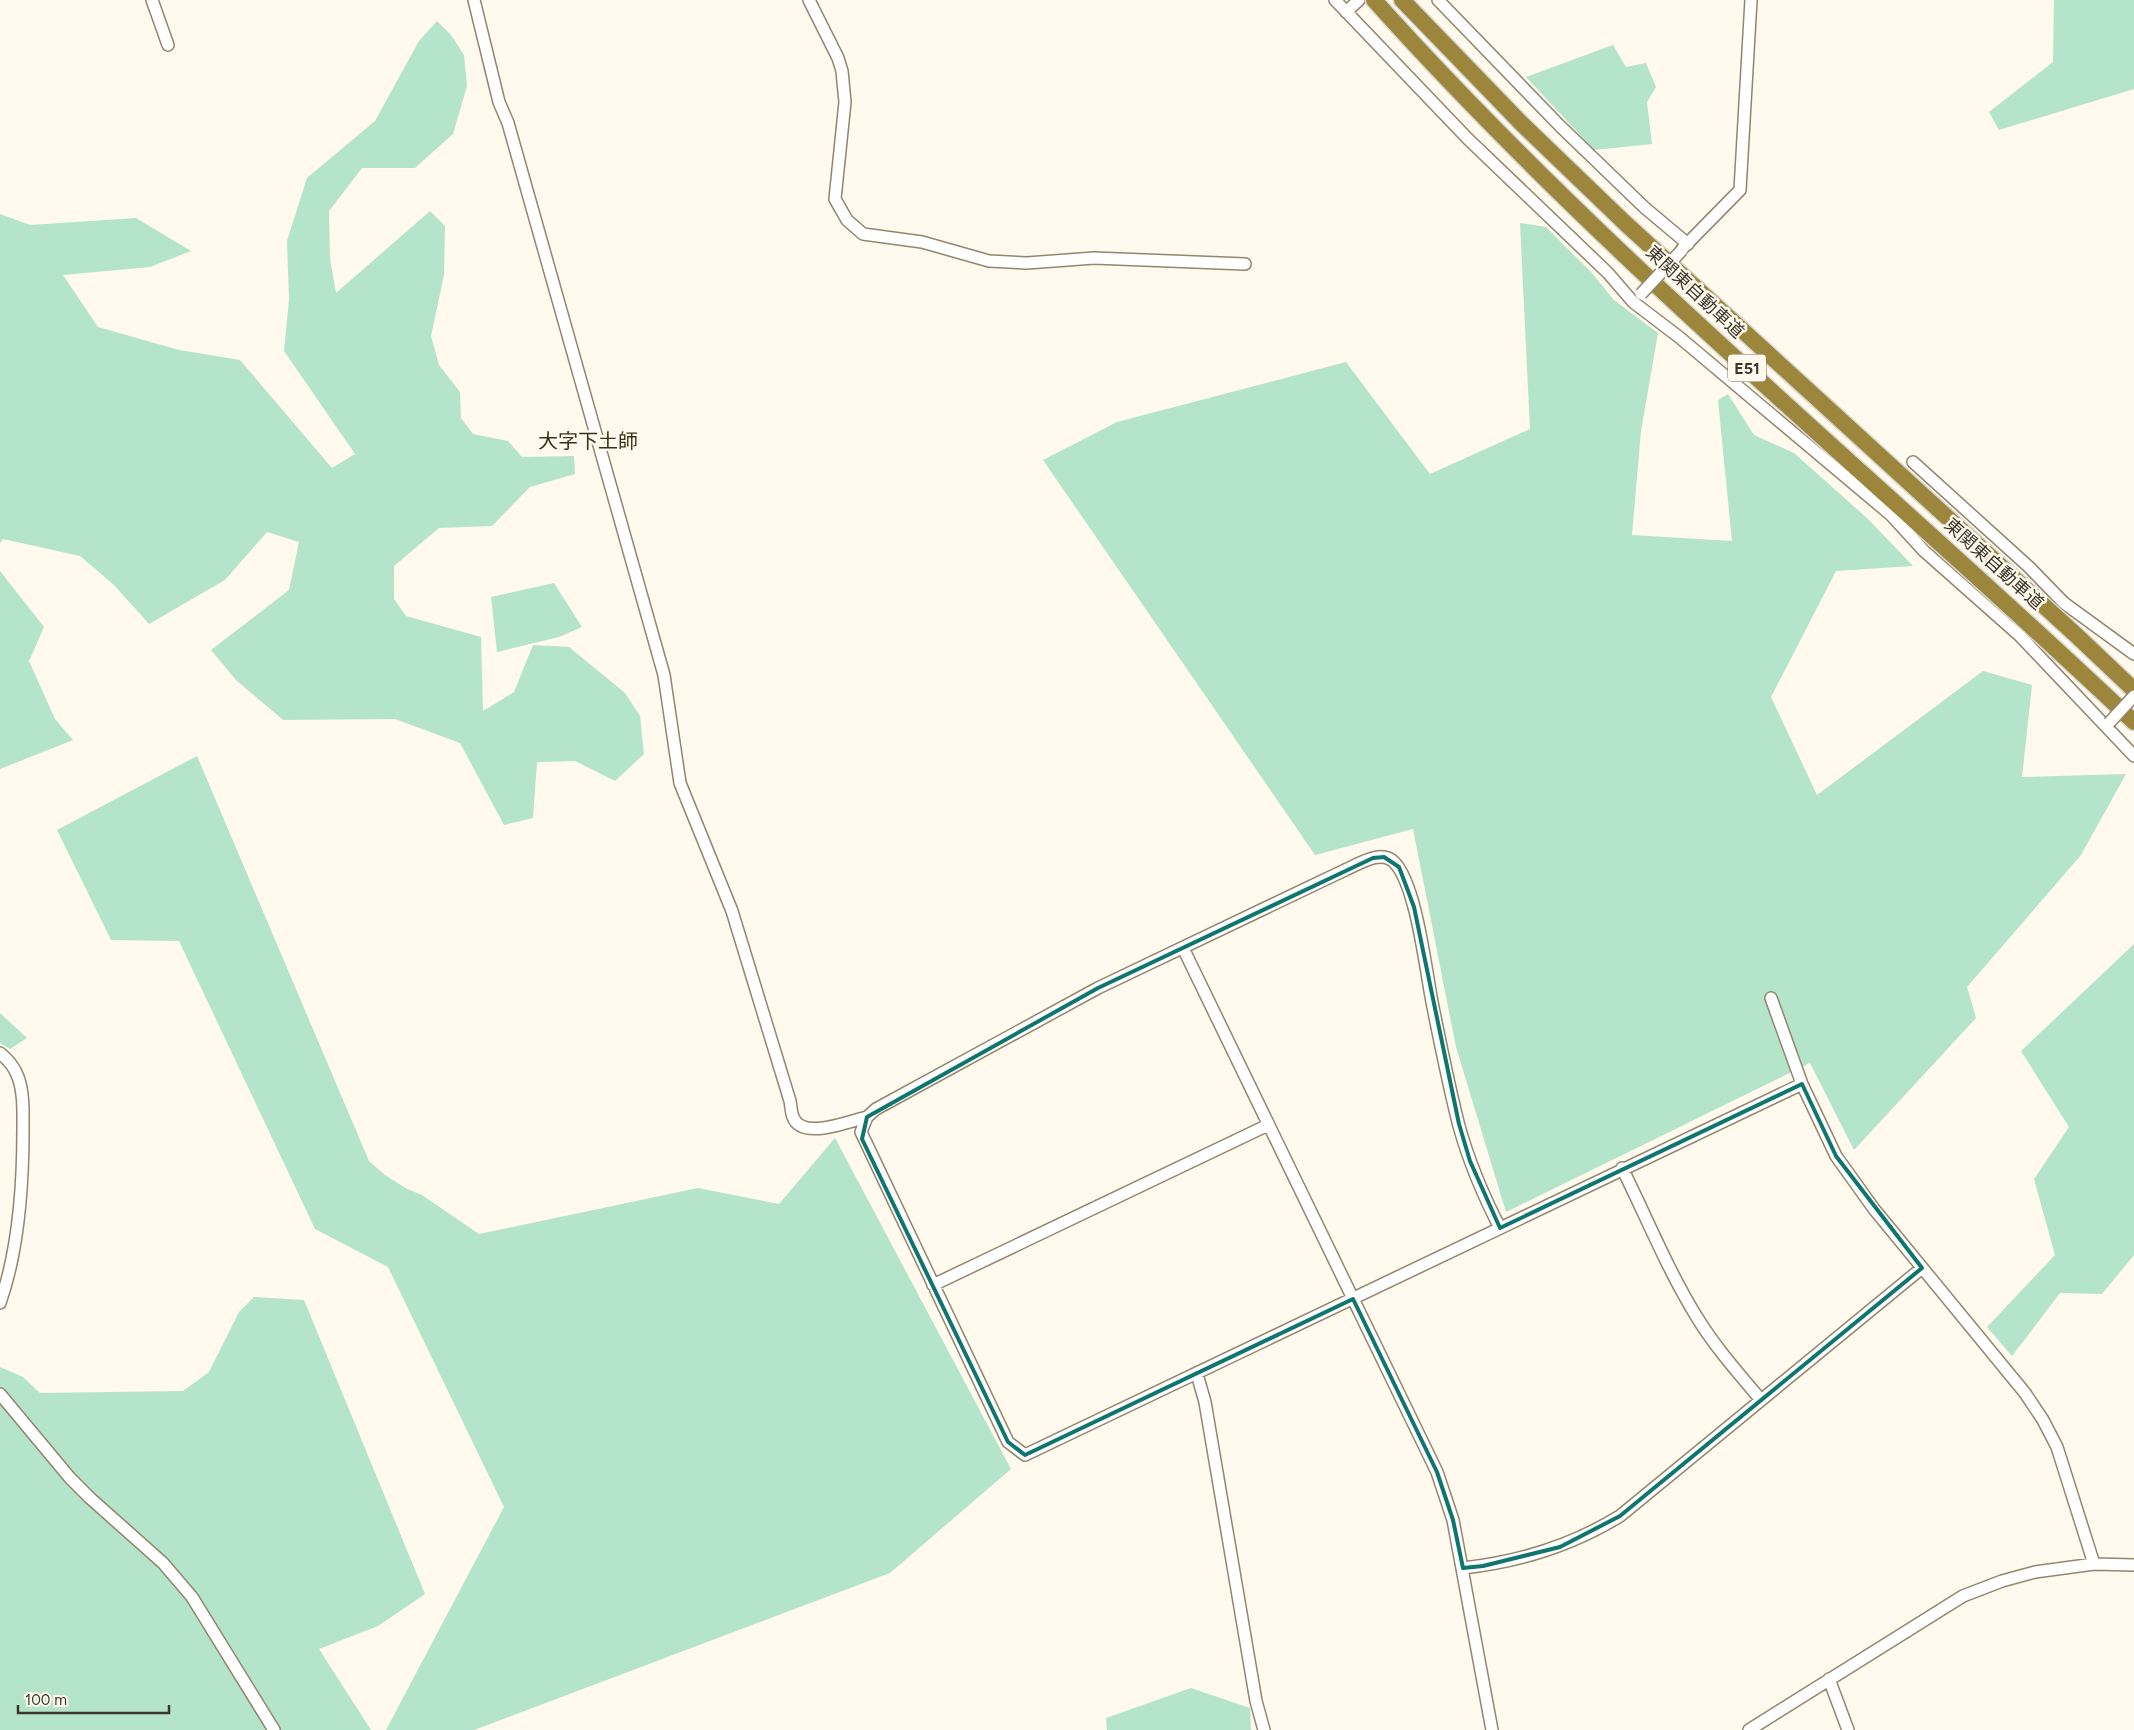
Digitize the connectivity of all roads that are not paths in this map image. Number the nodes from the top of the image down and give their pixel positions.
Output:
1 (152, 0) edge
2 (474, 0) edge
3 (809, 0) edge
4 (1335, 0) edge
5 (1374, 0) edge
6 (1402, 0) edge
7 (1438, 0) edge
8 (1751, 0) edge
9 (1352, 7) edge
10 (168, 45) dead end
11 (1685, 247) junction
12 (1244, 264) dead end
13 (1637, 298) junction
14 (1913, 462) dead end
15 (2134, 654) edge
16 (2134, 690) edge
17 (2134, 696) edge
18 (2134, 722) edge
19 (2107, 725) junction
20 (2134, 756) edge
21 (1183, 948) junction
22 (1771, 998) dead end
23 (0, 1052) edge
24 (1802, 1084) junction
25 (867, 1116) junction
26 (1268, 1124) junction
27 (1622, 1168) junction
28 (1500, 1228) junction
29 (1922, 1268) junction
30 (933, 1286) junction
31 (1353, 1299) junction
32 (0, 1303) edge
33 (1198, 1374) junction
34 (0, 1394) edge
35 (1761, 1400) junction
36 (2094, 1564) junction
37 (2134, 1565) edge
38 (1463, 1568) junction
39 (1829, 1679) junction
40 (274, 1730) edge
41 (1264, 1730) edge
42 (1492, 1730) edge
43 (1749, 1730) edge
44 (1848, 1730) edge

1 - 10 street
2 - 25 street
3 - 12 street
4 - 9 street
5 - 18 highway, 東関東自動車道 / E51
6 - 16 highway, 東関東自動車道 / E51
7 - 11 street
8 - 11 street
9 - 13 street
11 - 13 street, bridge
13 - 19 street
14 - 15 street
17 - 19 street, bridge
19 - 20 street
21 - 25 street
21 - 26 street
21 - 28 street
22 - 24 street
23 - 32 street
24 - 27 street
24 - 29 street
25 - 30 street
26 - 30 street
26 - 31 street
27 - 28 street
27 - 35 street
28 - 31 street
29 - 35 street
29 - 36 street
30 - 33 street
31 - 33 street
31 - 38 street
33 - 41 street
34 - 40 street
35 - 38 street
36 - 37 street
36 - 39 street
38 - 42 street
39 - 43 street
39 - 44 street

